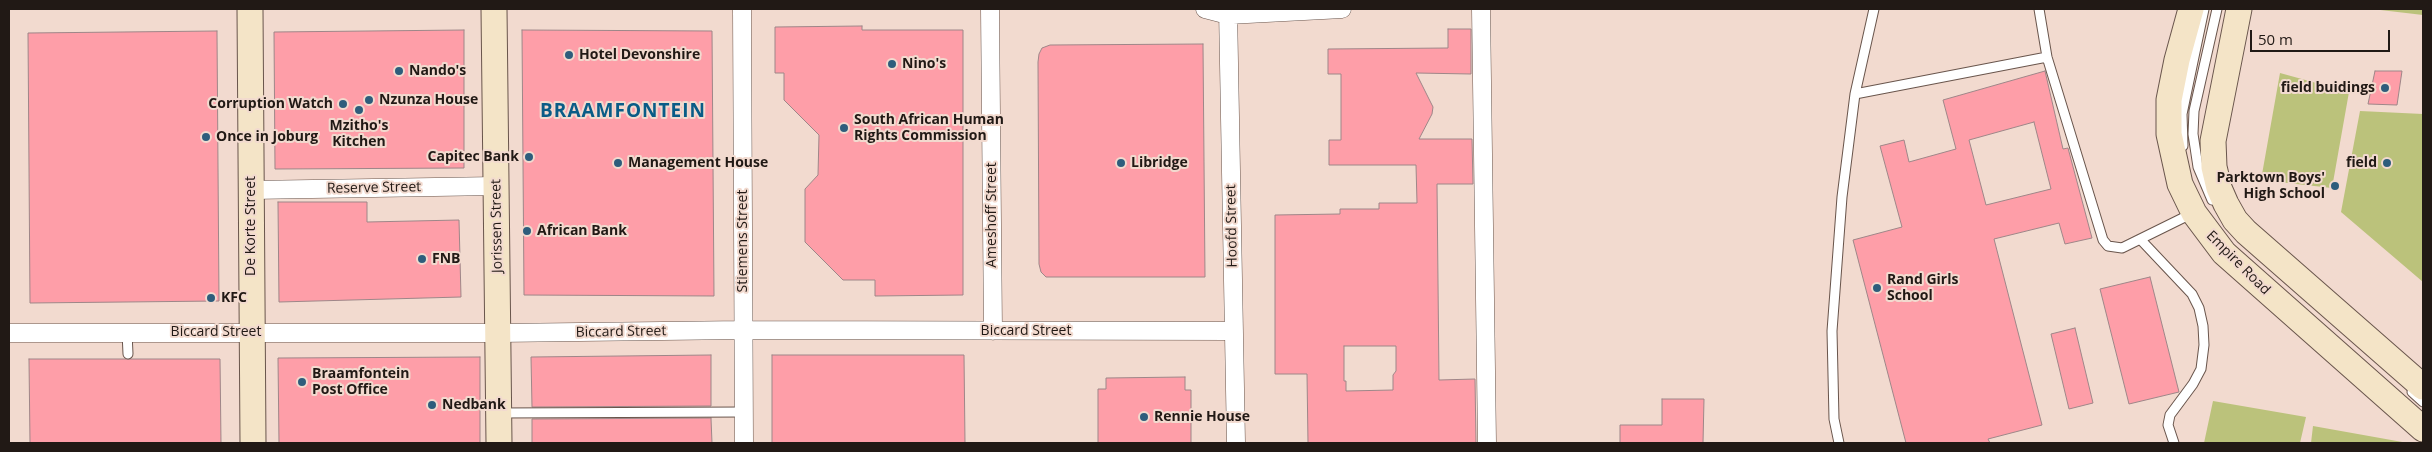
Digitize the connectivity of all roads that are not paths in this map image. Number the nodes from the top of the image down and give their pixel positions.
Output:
1 (250, 9) edge
2 (494, 9) edge
3 (742, 9) edge
4 (990, 9) edge
5 (1205, 9) edge
6 (1342, 9) edge
7 (1481, 9) edge
8 (1874, 9) edge
9 (2039, 9) edge
10 (2192, 9) edge
11 (2204, 9) edge
12 (2217, 9) edge
13 (2239, 9) edge
14 (1228, 12) edge
15 (2047, 57) junction
16 (1855, 94) junction
17 (2184, 158) dead end
18 (496, 186) junction
19 (251, 190) junction
20 (2202, 206) junction
21 (2224, 221) dead end
22 (2141, 240) junction
23 (2227, 241) dead end
24 (2241, 241) dead end
25 (2245, 258) dead end
26 (744, 330) junction
27 (993, 331) junction
28 (127, 332) junction
29 (252, 332) junction
30 (1234, 332) junction
31 (9, 333) edge
32 (498, 333) junction
33 (128, 354) dead end
34 (2413, 385) edge
35 (2423, 402) edge
36 (744, 412) junction
37 (499, 413) junction
38 (2423, 418) edge
39 (2423, 429) edge
40 (253, 443) edge
41 (499, 443) edge
42 (744, 443) edge
43 (1236, 443) edge
44 (1488, 443) edge
45 (1838, 443) edge
46 (2174, 443) edge

1 - 19 main road, De Korte Street
2 - 18 main road, Jorissen Street
3 - 26 street, Stiemens Street
4 - 27 street, Ameshoff Street
5 - 14 street
6 - 14 street
7 - 44 street
8 - 16 lane
9 - 15 lane
10 - 20 main road, Empire Road
11 - 17 lane
12 - 20 lane
13 - 34 main road, Empire Road
14 - 30 street, Hoofd Street
15 - 16 lane
15 - 22 lane
16 - 45 lane
18 - 19 street, Reserve Street
18 - 32 main road, Jorissen Street
19 - 29 main road, De Korte Street
20 - 22 lane
20 - 23 lane
20 - 39 main road, Empire Road
21 - 24 lane
22 - 46 lane
25 - 38 lane
26 - 27 street, Biccard Street
26 - 32 street, Biccard Street
26 - 36 street, Stiemens Street
27 - 30 street, Biccard Street
28 - 29 street, Biccard Street
28 - 31 street, Biccard Street
28 - 33 lane
29 - 32 street, Biccard Street
29 - 40 main road, De Korte Street
30 - 43 street, Hoofd Street
32 - 37 main road, Jorissen Street
34 - 35 lane
36 - 37 lane
36 - 42 street, Stiemens Street
37 - 41 main road, Jorissen Street

